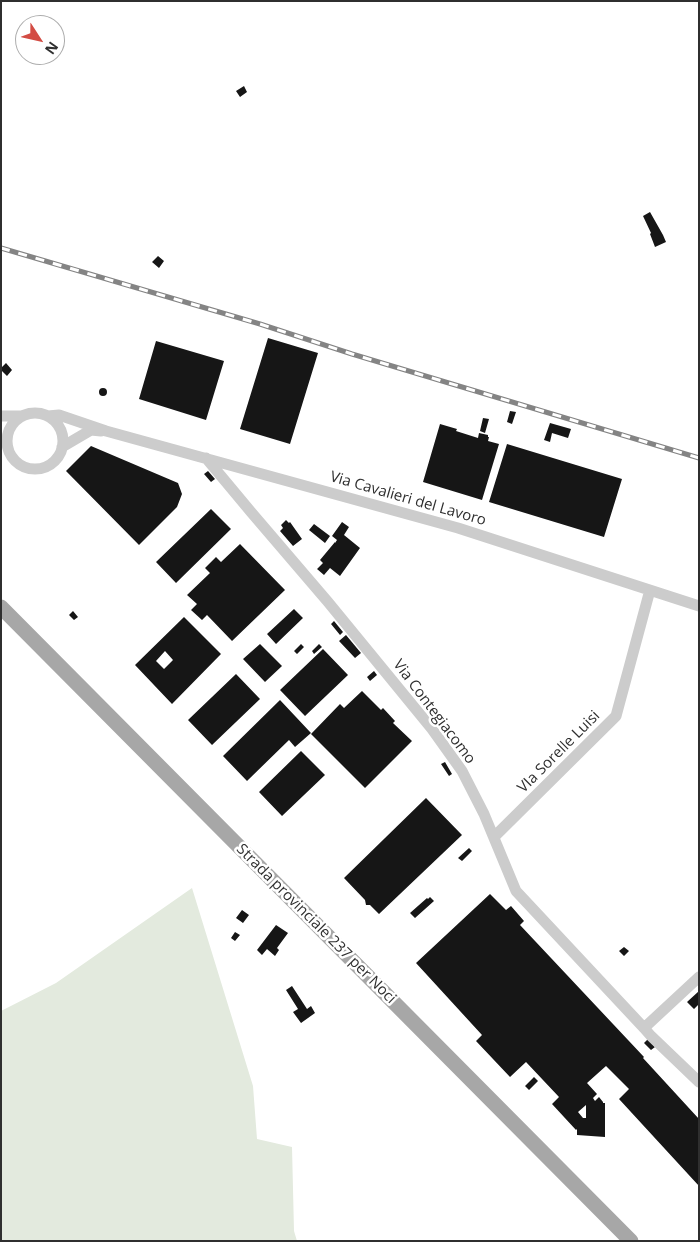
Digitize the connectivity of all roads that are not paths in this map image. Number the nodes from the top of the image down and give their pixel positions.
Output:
1 (1, 416) edge
2 (21, 416) junction
3 (48, 416) junction
4 (106, 431) junction
5 (4, 437) edge
6 (62, 447) junction
7 (206, 458) junction
8 (650, 590) junction
9 (699, 606) edge
10 (1, 607) edge
11 (494, 837) junction
12 (699, 977) edge
13 (644, 1028) junction
14 (699, 1082) edge
15 (631, 1241) edge

1 - 2 street
2 - 3 street, Via Cavalieri del Lavoro
2 - 5 street, Via Cavalieri del Lavoro
3 - 4 street, Via Cavalieri del Lavoro
3 - 6 street
4 - 6 street, Via Cavalieri del Lavoro
4 - 7 street, Via Cavalieri del Lavoro
5 - 6 street, Via Cavalieri del Lavoro
7 - 8 street, Via Cavalieri del Lavoro
7 - 11 street, Via Contegiacomo
8 - 9 street, Via Cavalieri del Lavoro
8 - 11 street, VIa Sorelle Luisi
10 - 15 main road, Strada provinciale 237 per Noci
11 - 13 street, Via Contegiacomo
12 - 13 street
13 - 14 street, Via Contegiacomo

